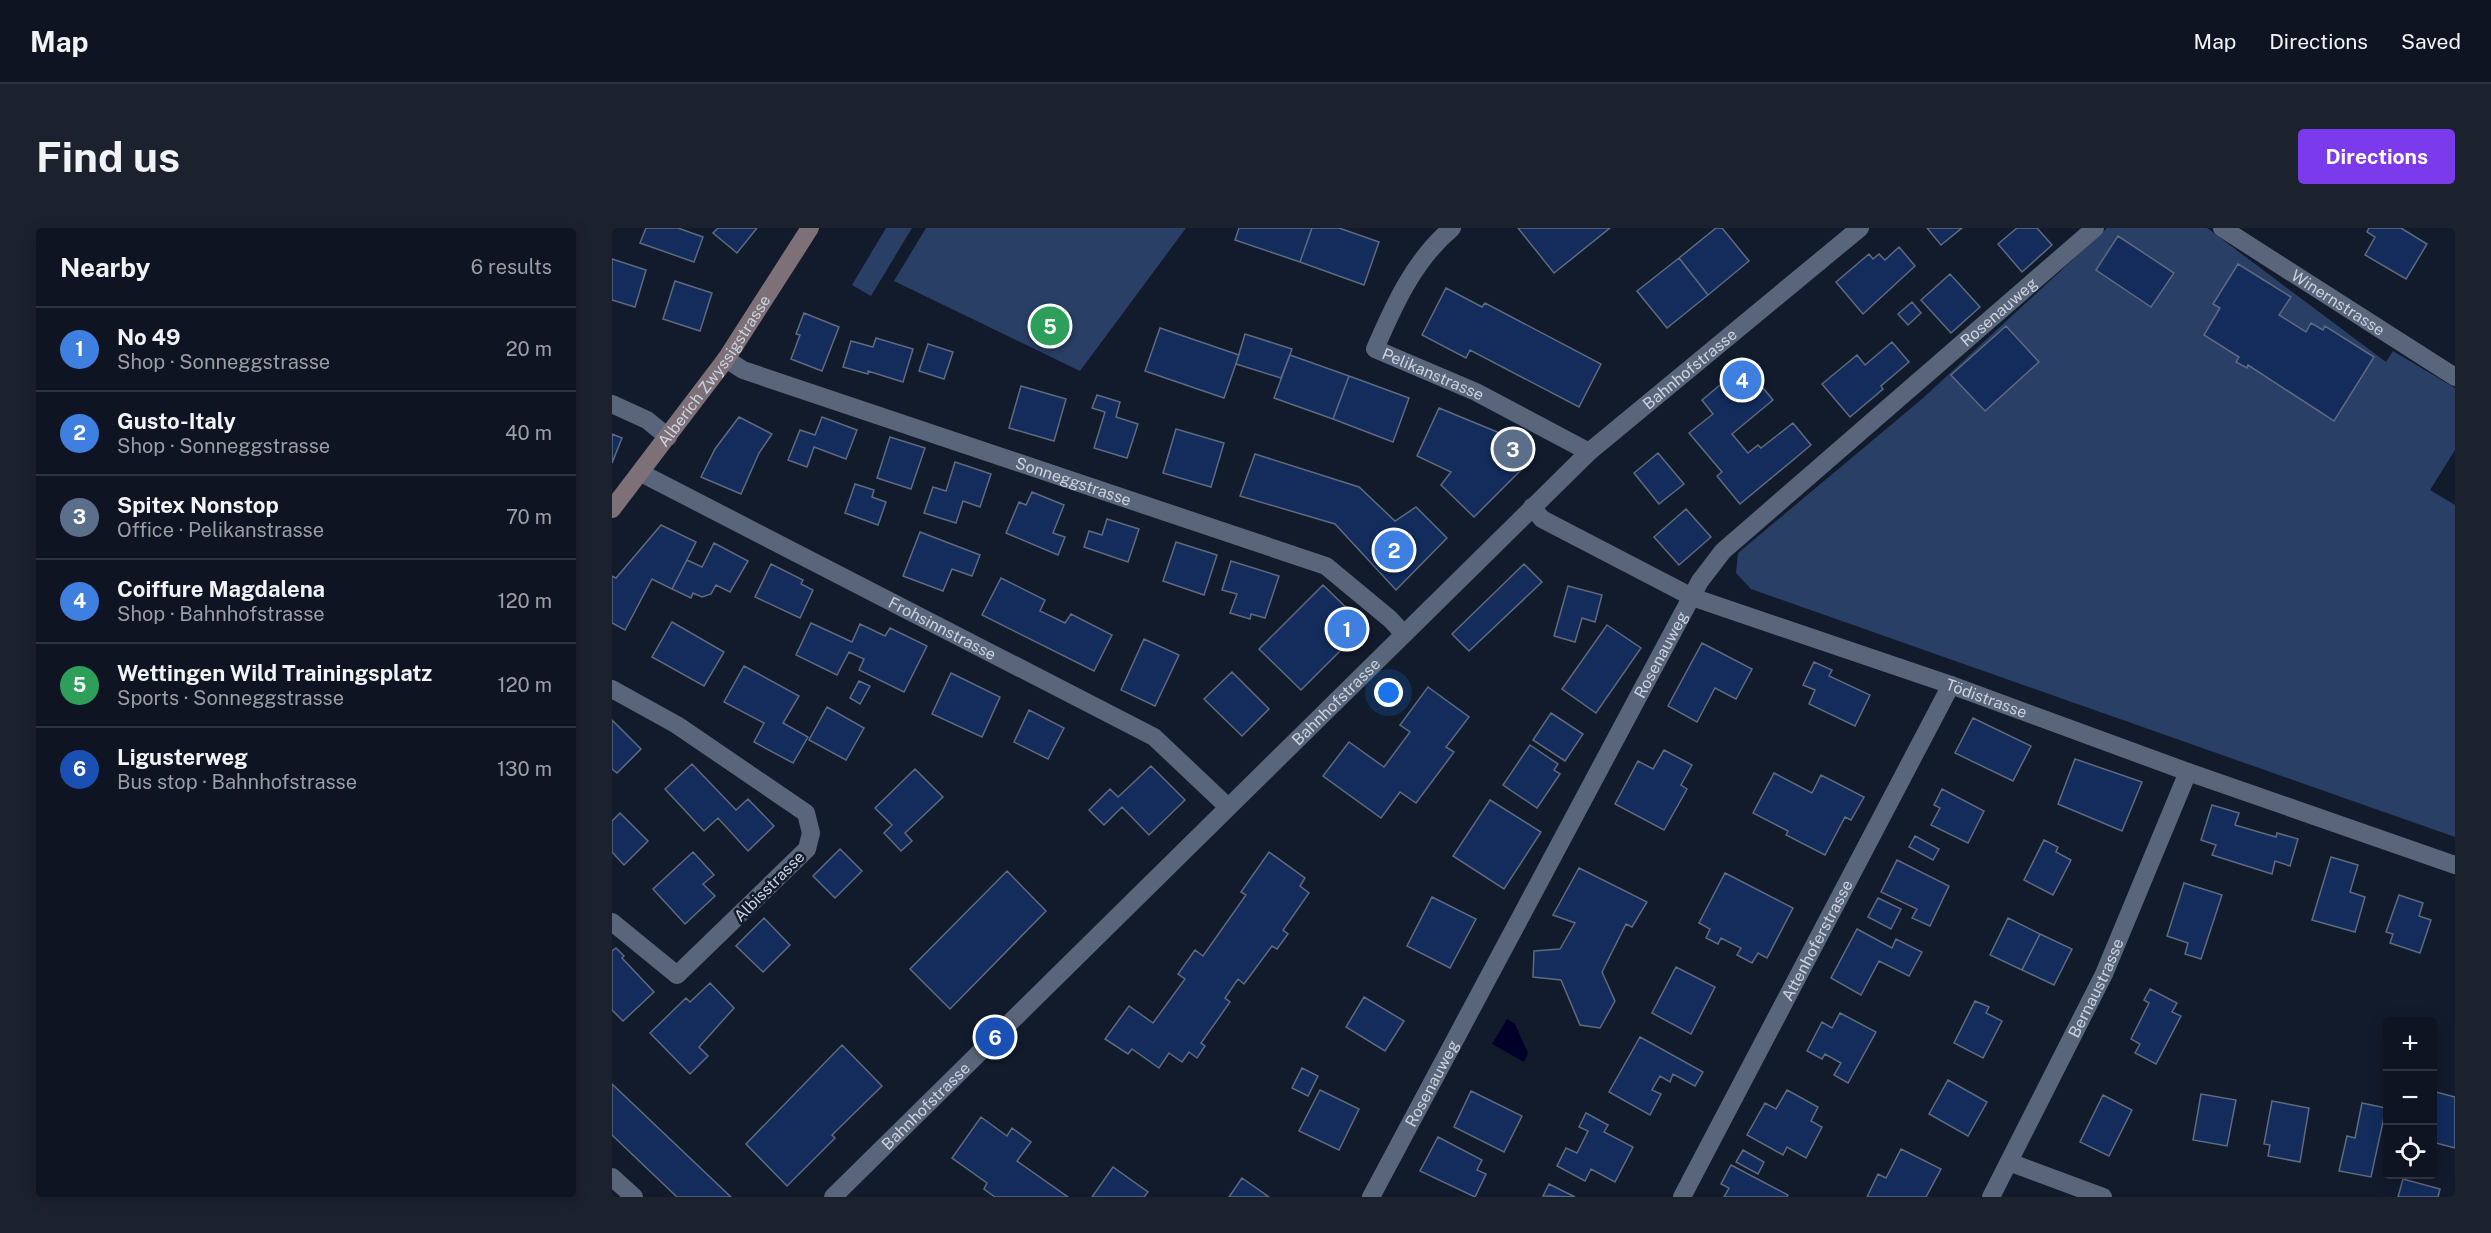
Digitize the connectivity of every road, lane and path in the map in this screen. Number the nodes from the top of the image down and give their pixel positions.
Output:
1 (810, 228) edge
2 (1452, 228) edge
3 (1860, 228) edge
4 (2095, 228) edge
5 (2222, 228) edge
6 (726, 359) junction
7 (2455, 377) edge
8 (612, 404) edge
9 (668, 437) junction
10 (1589, 452) junction
11 (641, 473) junction
12 (1532, 507) junction
13 (612, 509) edge
14 (1692, 597) junction
15 (1403, 633) junction
16 (1951, 685) junction
17 (612, 689) edge
18 (2188, 772) junction
19 (1228, 807) junction
20 (2455, 865) edge
21 (612, 922) edge
22 (2009, 1162) junction
23 (612, 1177) edge
24 (634, 1197) edge
25 (833, 1197) edge
26 (1371, 1197) edge
27 (1682, 1197) edge
28 (1992, 1197) edge
29 (2103, 1197) edge

1 - 6 street, Alberich Zwyssigstrasse
2 - 10 street, Pelikanstrasse
3 - 10 street, Bahnhofstrasse
4 - 14 street, Rosenauweg
5 - 7 street, Winernstrasse
6 - 9 street, Alberich Zwyssigstrasse
6 - 15 street, Sonneggstrasse
8 - 9 street
9 - 11 street, Alberich Zwyssigstrasse
10 - 12 street, Bahnhofstrasse
11 - 13 street, Alberich Zwyssigstrasse
11 - 19 street, Frohsinnstrasse
12 - 14 street, Tödistrasse
12 - 15 street, Bahnhofstrasse
14 - 16 street, Tödistrasse
14 - 26 street, Rosenauweg
15 - 19 street, Bahnhofstrasse
16 - 18 street, Tödistrasse
16 - 27 street, Attenhoferstrasse
17 - 21 street, Albisstrasse
18 - 20 street, Tödistrasse
18 - 22 street, Bernaustrasse
19 - 25 street, Bahnhofstrasse
22 - 28 street, Bernaustrasse
22 - 29 street
23 - 24 street

